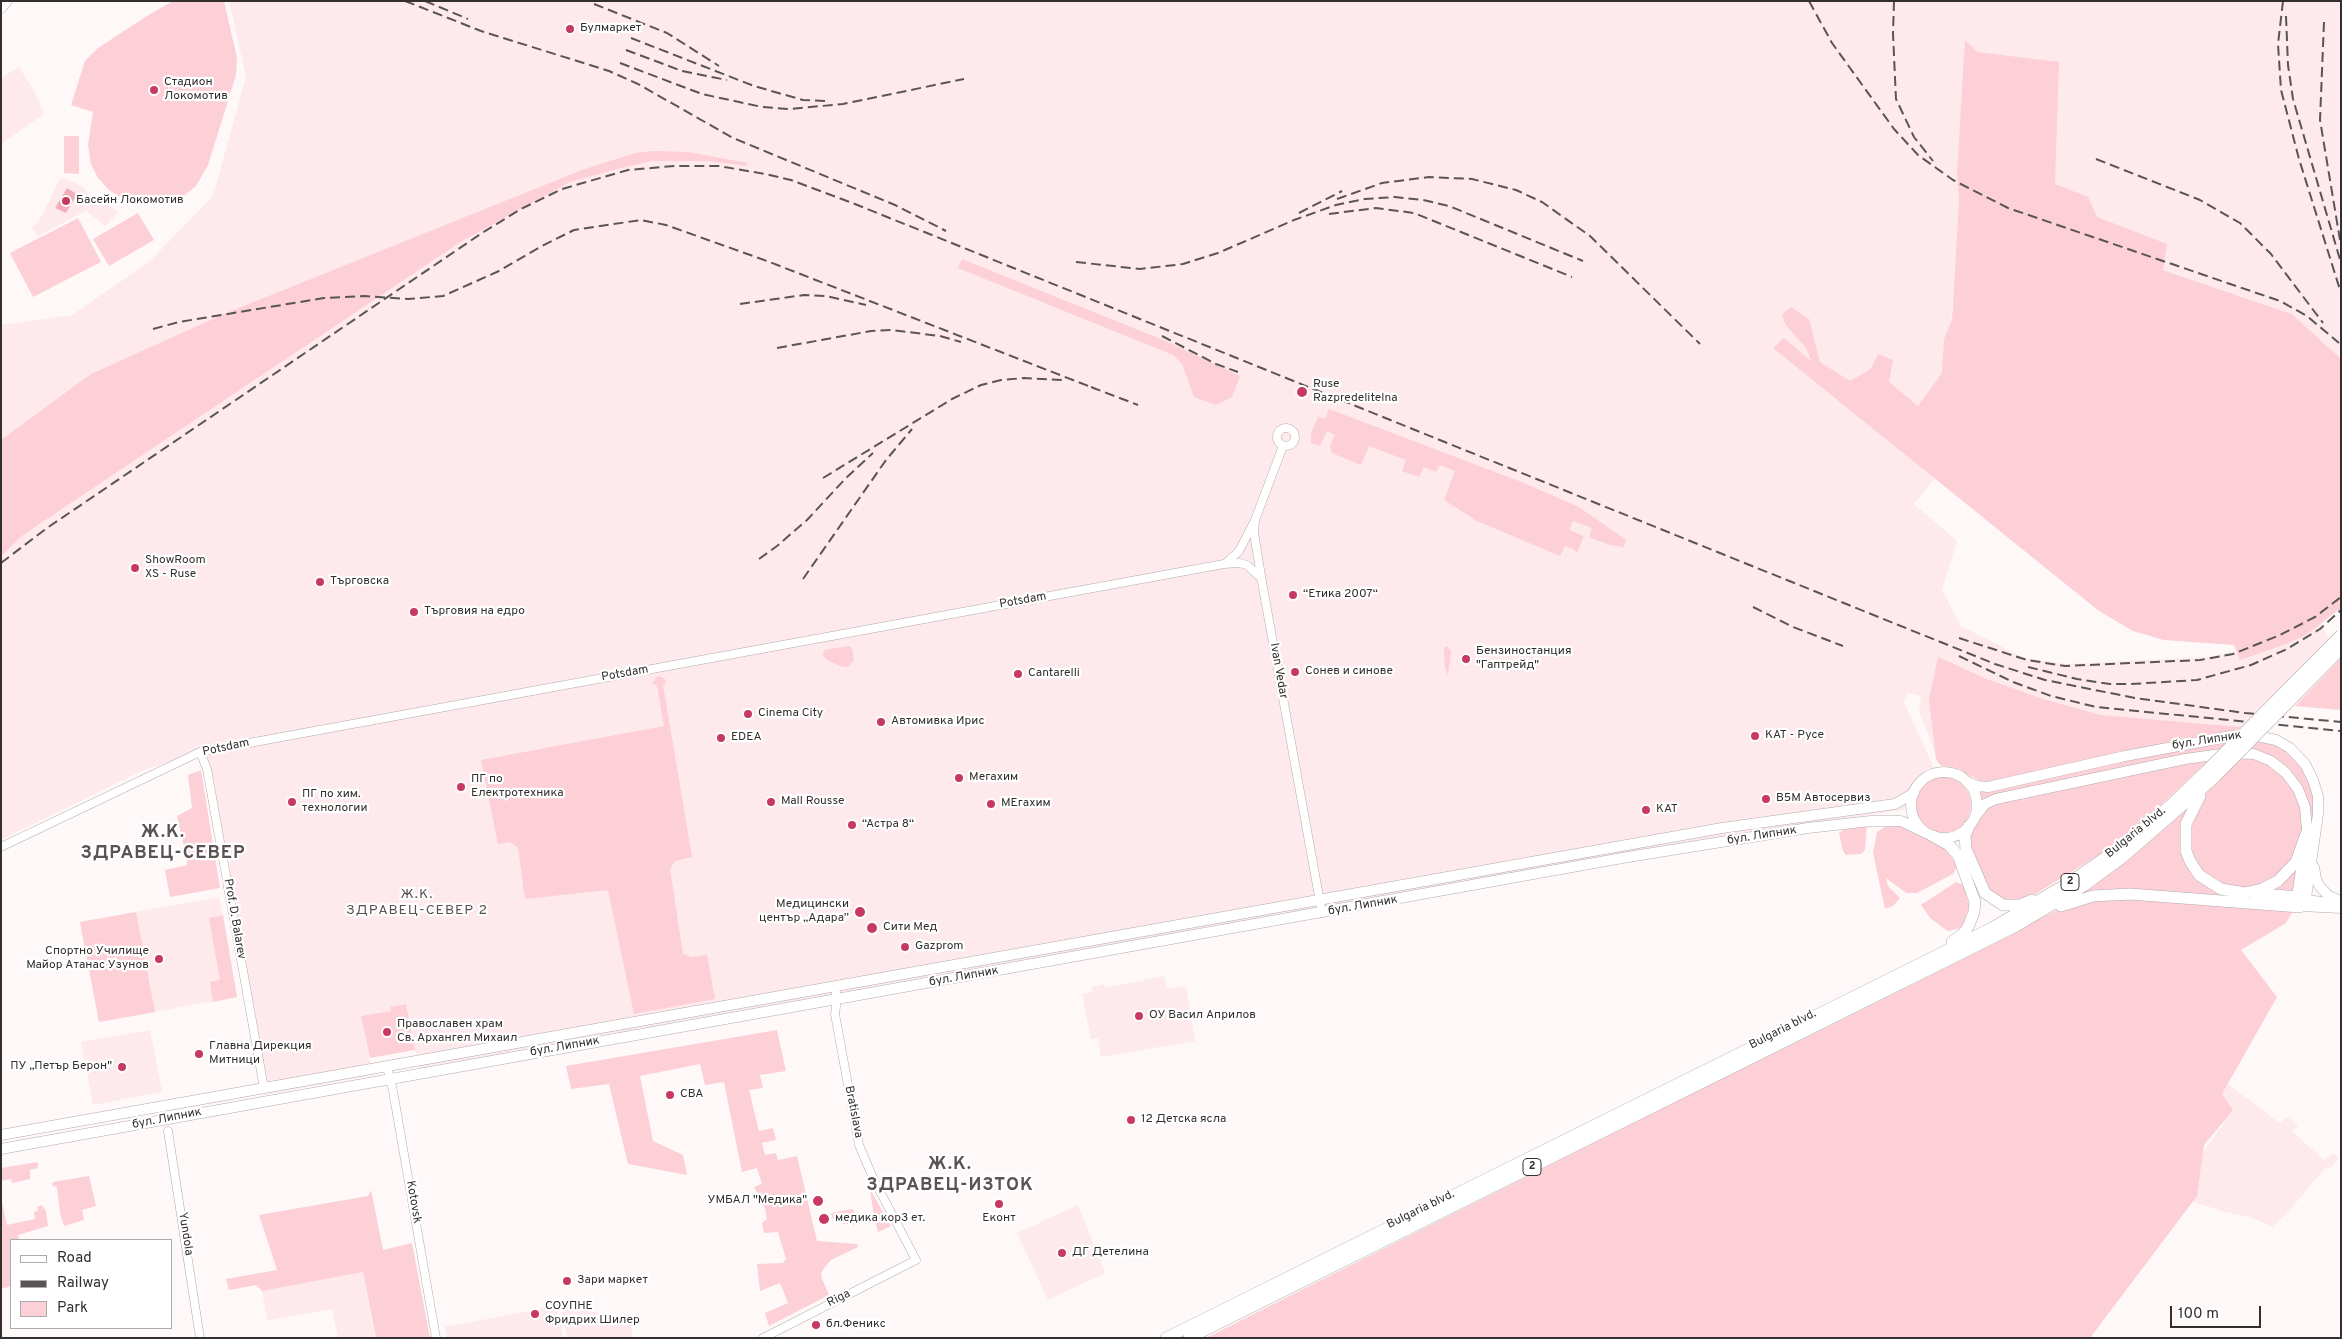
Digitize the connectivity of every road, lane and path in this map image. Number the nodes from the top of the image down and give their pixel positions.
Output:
1 (7, 1) edge
2 (1, 8) edge
3 (1283, 446) dead end
4 (1254, 520) junction
5 (1224, 564) junction
6 (1261, 578) junction
7 (2341, 635) edge
8 (2341, 649) edge
9 (200, 752) junction
10 (2210, 774) junction
11 (1966, 782) junction
12 (1914, 793) junction
13 (1972, 821) junction
14 (2306, 834) junction
15 (1930, 835) junction
16 (1625, 845) junction
17 (1, 847) edge
18 (2313, 855) junction
19 (1628, 858) junction
20 (2070, 882) junction
21 (2245, 893) junction
22 (1320, 900) junction
23 (2301, 901) junction
24 (2341, 903) edge
25 (2341, 909) edge
26 (1322, 914) junction
27 (2016, 926) junction
28 (1915, 966) junction
29 (831, 988) junction
30 (832, 1000) junction
31 (387, 1067) junction
32 (390, 1078) junction
33 (264, 1088) junction
34 (174, 1118) junction
35 (158, 1121) junction
36 (168, 1131) junction
37 (1, 1136) edge
38 (1, 1149) edge
39 (916, 1260) joint
40 (200, 1338) edge
41 (436, 1338) edge
42 (763, 1338) edge
43 (1166, 1338) edge
44 (1189, 1338) edge

1 - 2 main road
3 - 4 street, Ivan Vedar
4 - 5 street
4 - 6 street, Ivan Vedar
5 - 6 street, Potsdam
5 - 9 street, Potsdam
6 - 22 street, Ivan Vedar
7 - 10 highway, Bulgaria blvd. / 2, bridge
8 - 10 highway, Bulgaria blvd. / 2, bridge
9 - 17 street, Potsdam
9 - 33 street, Prof. D. Balarev
10 - 20 highway, Bulgaria blvd. / 2
10 - 21 highway
10 - 27 highway, Bulgaria blvd. / 2
11 - 12 main road
11 - 13 main road
11 - 18 main road, бул. Липник
12 - 15 main road
12 - 16 main road, бул. Липник
13 - 14 main road, бул. Липник
13 - 15 main road
13 - 20 highway
14 - 21 highway
14 - 23 main road, бул. Липник
15 - 19 main road, бул. Липник
15 - 28 highway
16 - 19 main road
16 - 22 main road, бул. Липник
18 - 23 main road, бул. Липник
18 - 24 main road
19 - 26 main road, бул. Липник
20 - 28 highway, Bulgaria blvd. / 2
21 - 23 highway
22 - 26 street, Ivan Vedar
22 - 29 main road, бул. Липник
23 - 24 street
23 - 25 street
23 - 27 highway
26 - 30 main road, бул. Липник
27 - 44 highway, Bulgaria blvd. / 2
28 - 43 highway, Bulgaria blvd. / 2
29 - 30 street, Bratislava
29 - 31 main road, бул. Липник
30 - 32 main road, бул. Липник
30 - 39 street, Bratislava
31 - 32 street, Kotovsk
31 - 33 main road, бул. Липник
32 - 34 main road, бул. Липник
32 - 41 street, Kotovsk
33 - 37 main road, бул. Липник
34 - 35 main road, бул. Липник
34 - 36 street
35 - 36 street
35 - 38 main road, бул. Липник
36 - 40 street, Yundola
39 - 42 street, Riga

